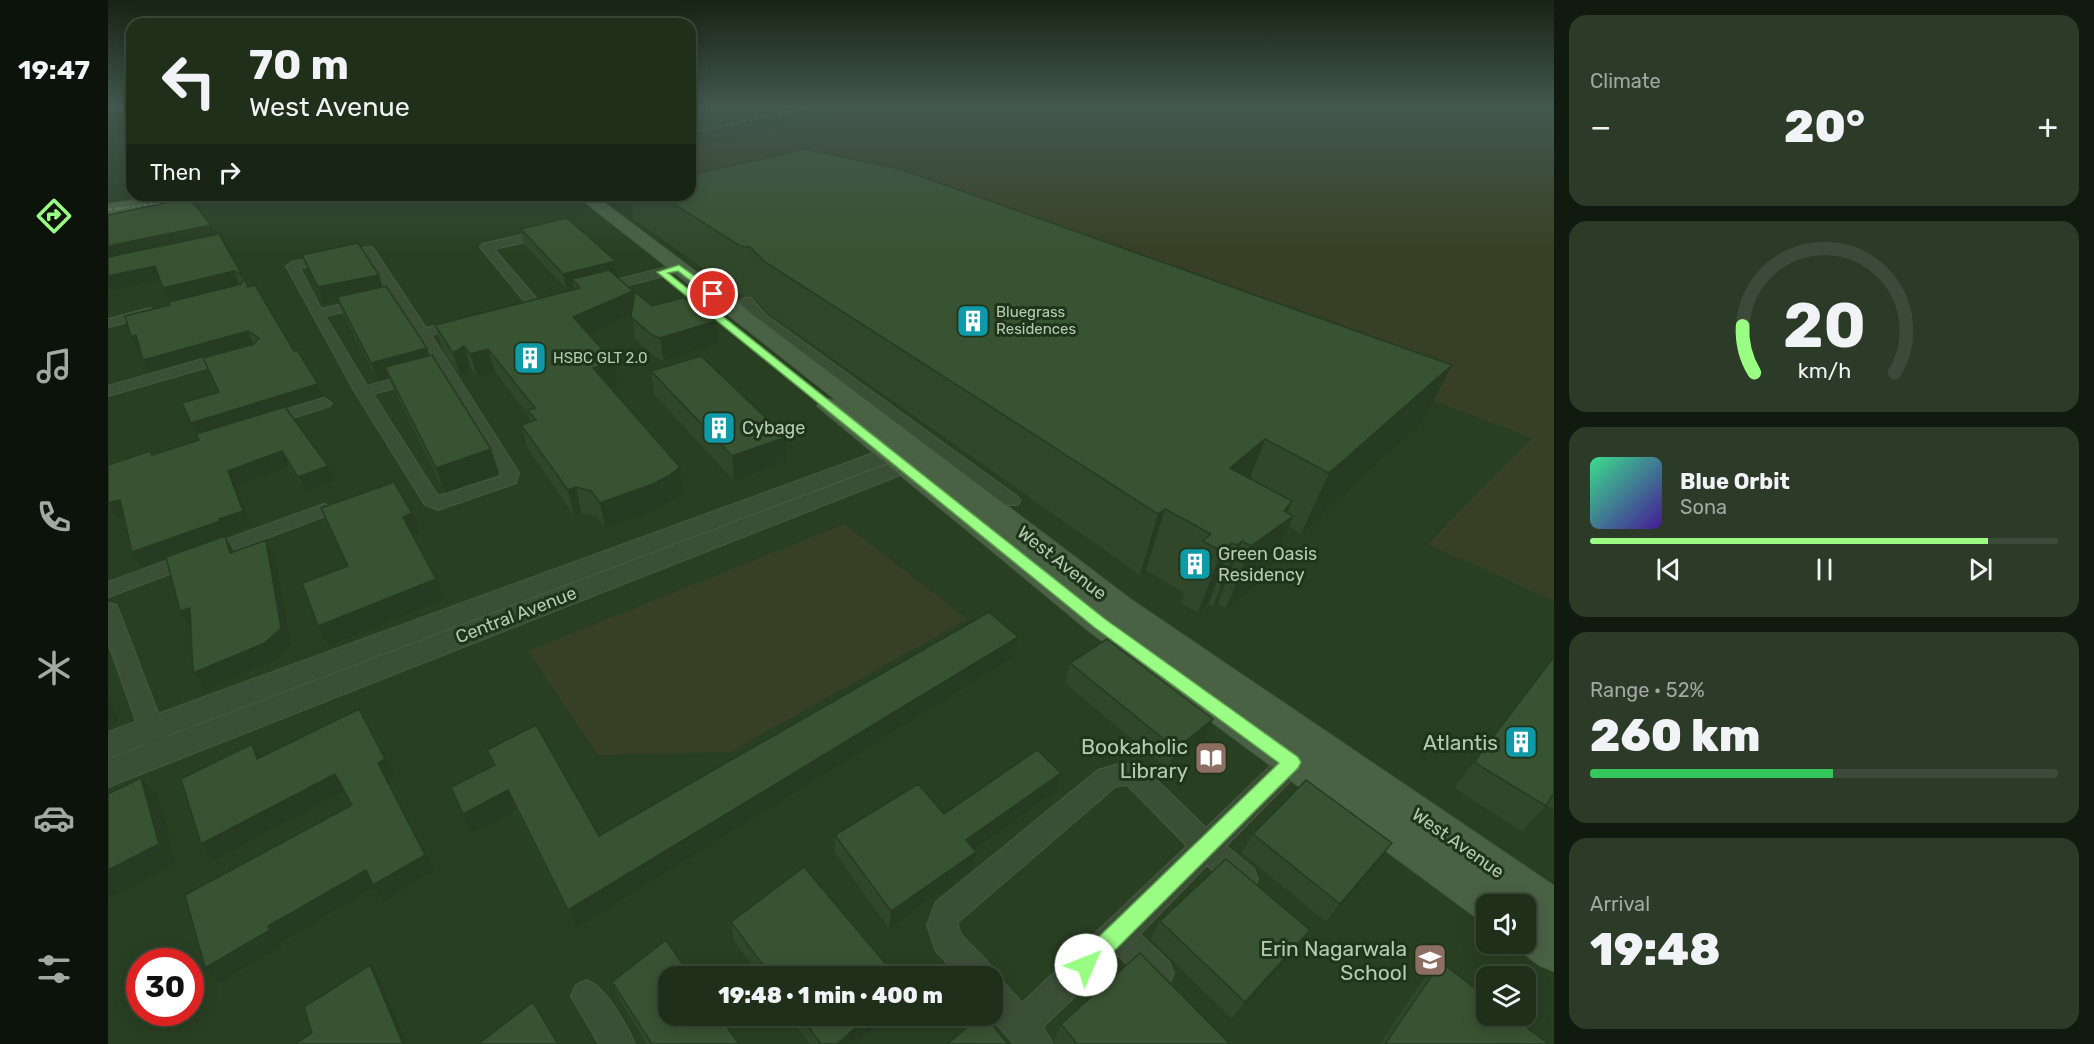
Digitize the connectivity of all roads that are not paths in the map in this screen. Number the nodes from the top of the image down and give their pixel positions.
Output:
1 (128, 201) edge
2 (163, 201) edge
3 (572, 201) edge
4 (591, 201) edge
5 (108, 204) edge
6 (108, 209) edge
7 (563, 230) edge
8 (670, 270) junction
9 (578, 293) edge
10 (386, 298) junction
11 (746, 301) dead end
12 (535, 305) edge
13 (163, 309) edge
14 (317, 315) junction
15 (478, 319) edge
16 (108, 323) edge
17 (422, 333) junction
18 (243, 353) edge
19 (445, 369) junction
20 (108, 391) edge
21 (363, 392) junction
22 (324, 403) dead end
23 (888, 420) junction
24 (256, 424) edge
25 (907, 456) junction
26 (1011, 501) dead end
27 (324, 510) edge
28 (108, 590) edge
29 (108, 611) edge
30 (155, 740) junction
31 (108, 745) edge
32 (1301, 752) junction
33 (108, 773) edge
34 (1205, 845) junction
35 (1478, 894) edge
36 (1268, 900) edge
37 (1554, 910) edge
38 (1118, 934) junction
39 (1536, 936) edge
40 (1554, 950) edge
41 (970, 966) edge
42 (587, 996) dead end
43 (1182, 997) edge
44 (1003, 1006) edge
45 (1028, 1035) edge
46 (618, 1044) edge

1 - 5 main road
2 - 6 main road
3 - 8 main road, West Avenue
4 - 8 main road, West Avenue
7 - 12 street
8 - 9 street
8 - 23 main road, West Avenue
8 - 25 main road, West Avenue
10 - 14 street
10 - 14 street
10 - 17 street
11 - 23 street
13 - 16 street
14 - 21 street
15 - 17 street
17 - 19 street
18 - 20 street
19 - 21 street
19 - 21 street
22 - 24 street
23 - 25 main road, West Avenue
23 - 26 street
25 - 30 street, Central Avenue
25 - 32 main road, West Avenue
27 - 28 street
29 - 30 street
30 - 31 street, Central Avenue
30 - 33 street, Central Avenue
32 - 34 street
32 - 35 main road, West Avenue
32 - 37 main road, West Avenue
34 - 36 street
34 - 38 street
34 - 41 street
38 - 43 street
38 - 45 street
39 - 40 main road
42 - 46 street
44 - 45 street

